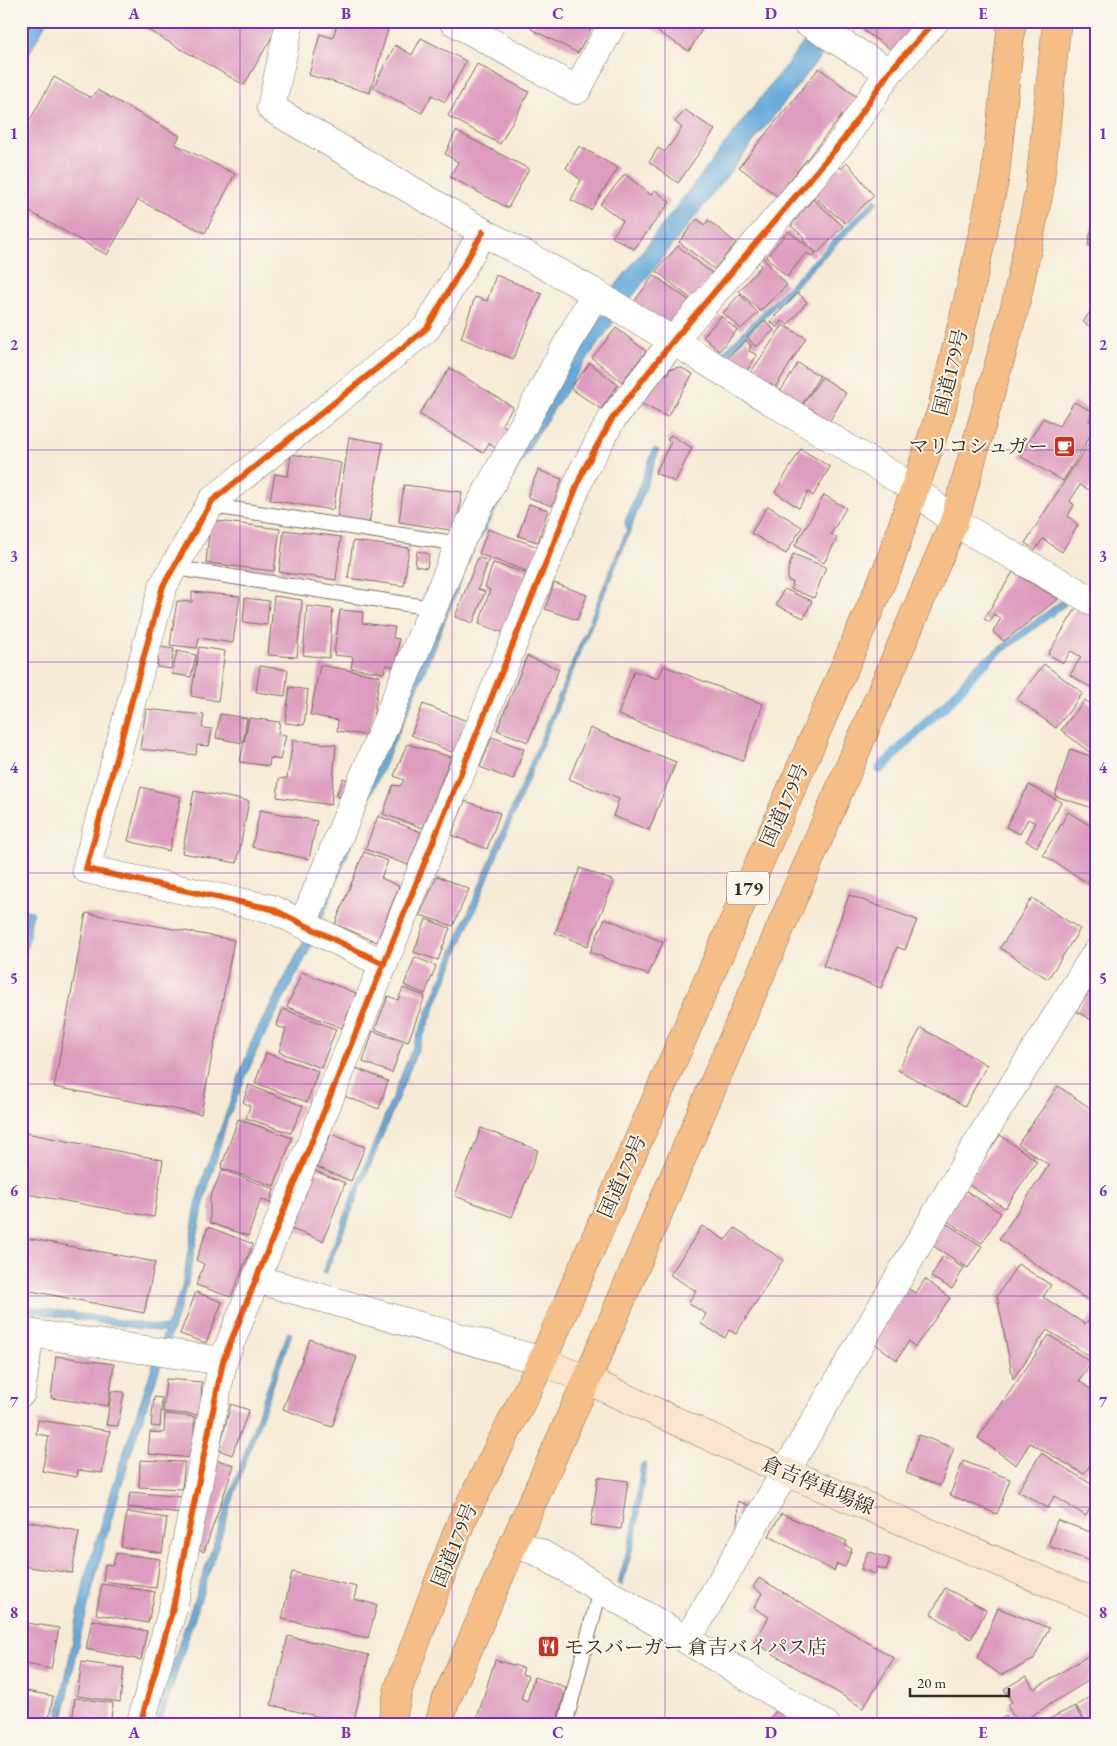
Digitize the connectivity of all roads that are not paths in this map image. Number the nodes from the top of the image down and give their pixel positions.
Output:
1 (290, 21) edge
2 (452, 21) edge
3 (614, 21) edge
4 (805, 21) edge
5 (935, 21) edge
6 (1012, 21) edge
7 (1057, 21) edge
8 (889, 72) junction
9 (483, 232) junction
10 (595, 293) junction
11 (673, 341) junction
12 (916, 490) junction
13 (219, 507) dead end
14 (954, 522) junction
15 (460, 544) junction
16 (188, 570) dead end
17 (1096, 603) edge
18 (432, 608) junction
19 (303, 924) junction
20 (1096, 953) edge
21 (384, 964) junction
22 (256, 1279) junction
23 (26, 1332) edge
24 (223, 1361) junction
25 (542, 1361) junction
26 (587, 1380) junction
27 (21, 1393) edge
28 (786, 1472) junction
29 (514, 1542) junction
30 (600, 1590) junction
31 (1096, 1603) edge
32 (688, 1640) junction
33 (140, 1725) edge
34 (391, 1725) edge
35 (439, 1725) edge
36 (565, 1725) edge
37 (826, 1725) edge

1 - 9 street
2 - 3 street
4 - 8 street
5 - 8 street
6 - 12 highway, 国道179号 / 179
7 - 14 highway, 179
8 - 11 street
9 - 10 street
9 - 19 street
10 - 11 street
10 - 15 street
11 - 12 street
11 - 21 street
12 - 14 street
12 - 25 highway, 国道179号 / 179
13 - 15 lane
14 - 17 street
14 - 26 highway, 179
15 - 18 street
16 - 18 lane
18 - 19 street
19 - 21 street
20 - 28 street
21 - 22 street
22 - 24 street
22 - 25 street
23 - 24 street
23 - 27 street
24 - 33 street
25 - 26 main road, 倉吉停車場線
25 - 34 highway, 国道179号 / 179
26 - 28 main road, 倉吉停車場線
26 - 29 highway, 179
28 - 31 main road, 倉吉停車場線
28 - 32 street
29 - 30 street
29 - 35 highway, 179
30 - 32 street
30 - 36 lane
32 - 37 street

